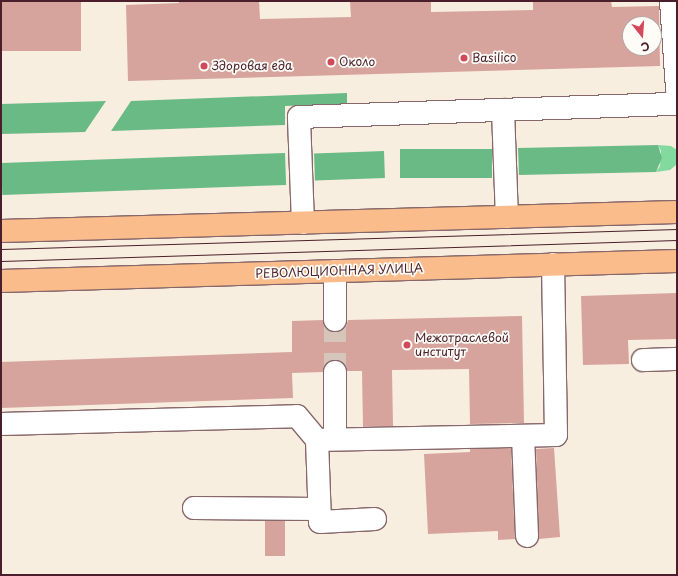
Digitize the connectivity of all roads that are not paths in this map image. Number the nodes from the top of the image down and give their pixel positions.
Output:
1 (671, 1) edge
2 (676, 64) edge
3 (677, 90) edge
4 (677, 104) edge
5 (502, 110) junction
6 (677, 212) edge
7 (507, 217) junction
8 (303, 222) junction
9 (1, 231) edge
10 (677, 261) edge
11 (553, 264) junction
12 (335, 271) junction
13 (1, 281) edge
14 (335, 320) tunnel mouth
15 (677, 359) edge
16 (642, 360) dead end
17 (335, 372) tunnel mouth
18 (1, 424) edge
19 (523, 436) junction
20 (326, 440) junction
21 (194, 508) dead end
22 (319, 509) junction
23 (375, 520) dead end
24 (527, 536) dead end

1 - 2 lane
2 - 3 lane
4 - 5 lane
5 - 7 lane
5 - 8 lane
6 - 7 main road
7 - 8 main road
8 - 9 main road
10 - 11 main road, РЕВОЛЮЦИОННАЯ УЛИЦА
11 - 12 main road, РЕВОЛЮЦИОННАЯ УЛИЦА
11 - 19 lane
12 - 13 main road, РЕВОЛЮЦИОННАЯ УЛИЦА
12 - 14 lane
15 - 16 lane
17 - 20 lane
18 - 20 lane
19 - 20 lane
19 - 24 lane
20 - 22 lane
21 - 22 lane
22 - 23 lane

